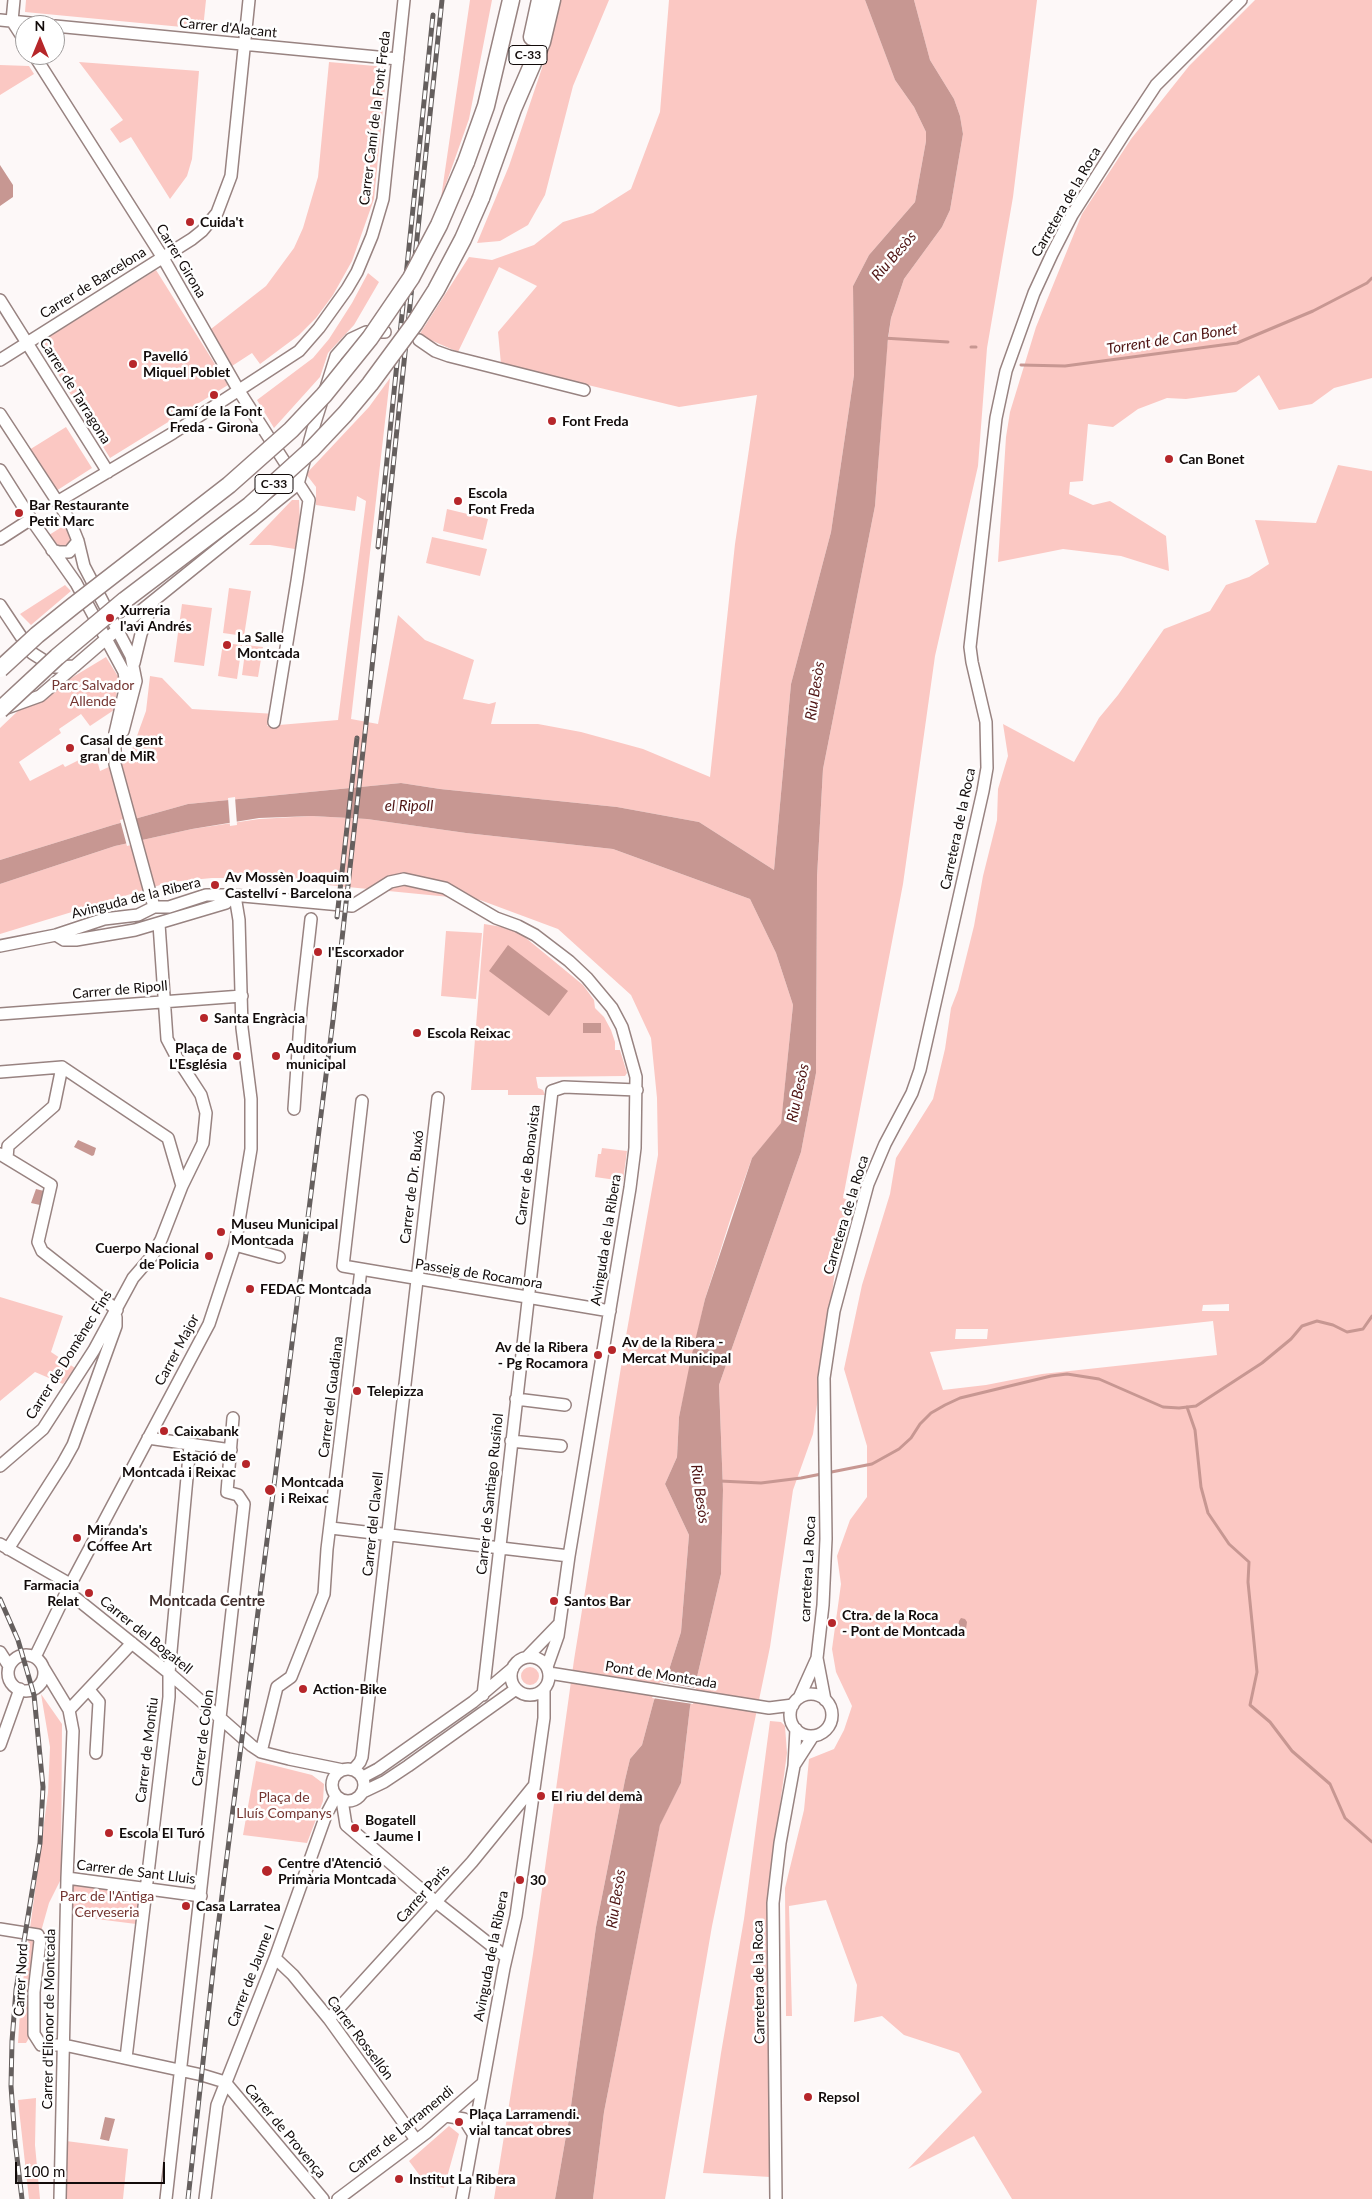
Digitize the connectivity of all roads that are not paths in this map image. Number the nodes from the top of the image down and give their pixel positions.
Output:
1 (14, 0) edge
2 (249, 0) edge
3 (404, 0) edge
4 (512, 0) edge
5 (540, 0) edge
6 (552, 0) edge
7 (1241, 0) edge
8 (0, 20) edge
9 (12, 21) junction
10 (15, 21) edge
11 (15, 26) edge
12 (65, 27) edge
13 (246, 44) junction
14 (398, 59) junction
15 (40, 65) edge
16 (514, 109) junction
17 (163, 258) junction
18 (0, 300) edge
19 (385, 332) dead end
20 (419, 340) dead end
21 (28, 343) junction
22 (0, 360) edge
23 (584, 390) dead end
24 (239, 391) junction
25 (0, 414) edge
26 (0, 470) edge
27 (108, 472) junction
28 (298, 484) junction
29 (57, 502) junction
30 (31, 519) junction
31 (0, 539) edge
32 (78, 541) junction
33 (52, 550) junction
34 (154, 601) junction
35 (0, 605) edge
36 (118, 630) junction
37 (139, 641) junction
38 (108, 642) junction
39 (124, 644) junction
40 (75, 666) junction
41 (0, 669) edge
42 (134, 669) junction
43 (0, 710) edge
44 (274, 722) dead end
45 (115, 762) junction
46 (234, 896) junction
47 (154, 907) junction
48 (311, 919) dead end
49 (159, 924) junction
50 (56, 935) junction
51 (0, 946) edge
52 (242, 996) junction
53 (163, 1002) junction
54 (0, 1014) edge
55 (62, 1067) junction
56 (0, 1072) edge
57 (637, 1090) junction
58 (438, 1098) dead end
59 (362, 1101) dead end
60 (294, 1110) dead end
61 (2, 1159) edge
62 (182, 1186) junction
63 (235, 1245) junction
64 (279, 1257) dead end
65 (361, 1270) junction
66 (417, 1279) junction
67 (527, 1297) junction
68 (117, 1310) junction
69 (610, 1312) junction
70 (516, 1399) junction
71 (565, 1405) dead end
72 (233, 1418) dead end
73 (148, 1438) junction
74 (511, 1441) junction
75 (190, 1445) junction
76 (561, 1446) dead end
77 (231, 1450) junction
78 (0, 1466) edge
79 (826, 1481) joint
80 (331, 1528) junction
81 (388, 1535) junction
82 (4, 1546) edge
83 (500, 1547) junction
84 (569, 1556) junction
85 (69, 1588) junction
86 (558, 1625) junction
87 (132, 1643) junction
88 (0, 1652) edge
89 (35, 1657) junction
90 (527, 1657) junction
91 (817, 1658) junction
92 (10, 1666) junction
93 (43, 1667) junction
94 (513, 1668) junction
95 (548, 1670) junction
96 (169, 1673) junction
97 (20, 1689) junction
98 (516, 1689) junction
99 (89, 1690) junction
100 (540, 1691) junction
101 (482, 1694) junction
102 (825, 1700) junction
103 (796, 1701) junction
104 (769, 1708) junction
105 (69, 1710) junction
106 (221, 1718) junction
107 (793, 1724) junction
108 (813, 1736) junction
109 (0, 1745) edge
110 (261, 1752) junction
111 (96, 1753) dead end
112 (306, 1763) junction
113 (794, 1766) junction
114 (353, 1772) junction
115 (533, 1786) junction
116 (363, 1792) junction
117 (337, 1795) junction
118 (67, 1878) junction
119 (144, 1888) junction
120 (201, 1896) junction
121 (436, 1902) junction
122 (0, 1929) edge
123 (506, 1957) junction
124 (275, 1958) junction
125 (329, 2019) junction
126 (64, 2045) junction
127 (126, 2058) junction
128 (181, 2072) junction
129 (225, 2082) junction
130 (482, 2084) junction
131 (446, 2116) junction
132 (474, 2135) junction
133 (416, 2140) junction
134 (60, 2199) edge
135 (166, 2199) edge
136 (205, 2199) edge
137 (323, 2199) edge
138 (338, 2199) edge
139 (462, 2199) edge
140 (776, 2199) edge

1 - 9 street
2 - 13 street, Carrer de Barcelona
3 - 14 street, Carrer Camí de la Font Freda
4 - 41 highway, C-33, bridge
5 - 16 highway, C-33
6 - 16 highway
7 - 79 street, Carretera de la Roca
8 - 9 street
9 - 10 street
9 - 11 street
12 - 13 street, Carrer d'Alacant
13 - 14 street, Carrer d'Alacant
13 - 17 street, Carrer de Barcelona
14 - 24 street, Carrer Camí de la Font Freda
15 - 17 street, Carrer Girona
16 - 43 highway, C-33, bridge
17 - 21 street, Carrer de Barcelona
17 - 24 street, Carrer Girona
18 - 21 street, Carrer de Tarragona
19 - 28 street
20 - 23 street
21 - 22 street, Carrer de Barcelona
21 - 27 street, Carrer de Tarragona
24 - 27 street, Carrer Camí de la Font Freda
24 - 28 street, Carrer Girona
25 - 29 street
26 - 30 street
27 - 29 street, Carrer Camí de la Font Freda
28 - 34 street
28 - 44 street, Carrer Girona
29 - 32 street
30 - 31 street
30 - 33 street
32 - 33 street
32 - 36 street
33 - 38 street
34 - 36 street
34 - 37 street
35 - 40 street
36 - 38 street
36 - 39 street
37 - 39 street
37 - 42 street
38 - 39 street
38 - 40 street
38 - 45 street
39 - 42 street
40 - 43 street
42 - 45 street
45 - 47 street
46 - 47 street, Avinguda de la Ribera
46 - 49 street, Avinguda de la Ribera
46 - 52 street
46 - 57 street, Avinguda de la Ribera
47 - 50 street, Avinguda de la Ribera
48 - 60 street
49 - 50 street, Avinguda de la Ribera
49 - 53 street, Carrer de Domènec Fins
50 - 51 street
52 - 53 street, Carrer de Ripoll
52 - 63 street, Carrer Major
53 - 54 street, Carrer de Ripoll
53 - 62 street, Carrer de Domènec Fins
55 - 56 street
55 - 61 street
55 - 62 street
57 - 67 street, Carrer de Bonavista
57 - 69 street, Avinguda de la Ribera
58 - 66 street, Carrer de Dr. Buxó
59 - 65 street, Passeig de Rocamora
61 - 68 street
62 - 68 street, Carrer de Domènec Fins
63 - 64 street
63 - 73 street, Carrer Major
65 - 66 street, Passeig de Rocamora
65 - 80 street, Carrer del Guadiana
66 - 67 street, Passeig de Rocamora
66 - 81 street, Carrer del Clavell
67 - 69 street, Passeig de Rocamora
67 - 70 street, Carrer de Santiago Rusiñol
68 - 78 street, Carrer de Domènec Fins
68 - 82 street
69 - 84 street, Avinguda de la Ribera
70 - 71 street
70 - 74 street, Carrer de Santiago Rusiñol
72 - 77 street, Carrer de Colon
73 - 75 street
73 - 85 street, Carrer Major
74 - 76 street
74 - 83 street, Carrer de Santiago Rusiñol
75 - 77 street
75 - 96 street, Carrer de Montiu
77 - 106 street, Carrer de Colon
79 - 91 street, carretera La Roca
80 - 81 street
80 - 110 street, Carrer del Guadiana
81 - 83 street
81 - 114 street, Carrer del Clavell
82 - 85 street, Carrer del Bogatell
83 - 84 street
83 - 101 street, Carrer de Santiago Rusiñol
84 - 86 street, Avinguda de la Ribera
85 - 87 street, Carrer del Bogatell
85 - 89 street, Carrer Major
86 - 90 street
86 - 95 street, Avinguda de la Ribera
87 - 96 street, Carrer del Bogatell
87 - 99 street
88 - 92 street
89 - 92 street
89 - 93 street
90 - 94 street
90 - 95 street
91 - 102 street, carretera La Roca
91 - 103 street, carretera La Roca
92 - 97 street
93 - 97 street
93 - 105 street, Carrer d'Elionor de Montcada
94 - 98 street
94 - 101 street
95 - 100 street
95 - 104 street, Pont de Montcada
96 - 106 street, Carrer del Bogatell
96 - 119 street, Carrer de Montiu
97 - 109 street
98 - 100 street
98 - 116 street
99 - 105 street
99 - 111 street
100 - 115 street, Avinguda de la Ribera
101 - 114 street
102 - 103 street
102 - 108 street
103 - 104 street
103 - 107 street
104 - 107 street
105 - 118 street, Carrer d'Elionor de Montcada
106 - 110 street, Carrer del Bogatell
106 - 120 street, Carrer de Colon
107 - 108 street
107 - 113 street, Carretera de la Roca
108 - 113 street, Carretera de la Roca
110 - 112 street, Carrer del Bogatell
112 - 114 street, Carrer del Bogatell
112 - 117 street, Carrer del Bogatell
113 - 140 street, Carretera de la Roca
114 - 116 street
114 - 117 street
115 - 121 street, Carrer Paris
115 - 123 street, Avinguda de la Ribera
116 - 117 street
117 - 121 street
117 - 124 street, Carrer de Jaume I
118 - 119 street, Carrer de Sant Lluis
118 - 126 street, Carrer d'Elionor de Montcada
119 - 120 street, Carrer de Sant Lluis
119 - 127 street, Carrer de Montiu
120 - 128 street, Carrer de Colon
121 - 123 street
121 - 125 street, Carrer Paris
122 - 126 street, Carrer Nord
123 - 130 street, Avinguda de la Ribera
124 - 125 street, Carrer Rossellón
124 - 129 street, Carrer de Jaume I
125 - 133 street, Carrer Rossellón
126 - 127 street
126 - 134 street, Carrer d'Elionor de Montcada
127 - 128 street
128 - 129 street
128 - 135 street, Carrer de Colon
129 - 136 street, Carrer de Jaume I
129 - 137 street, Carrer de Provença
130 - 131 street, Carrer de Larramendi
130 - 132 street, Avinguda de la Ribera
131 - 132 street
131 - 133 street, Carrer de Larramendi
132 - 139 street, Avinguda de la Ribera
133 - 138 street, Carrer de Larramendi

